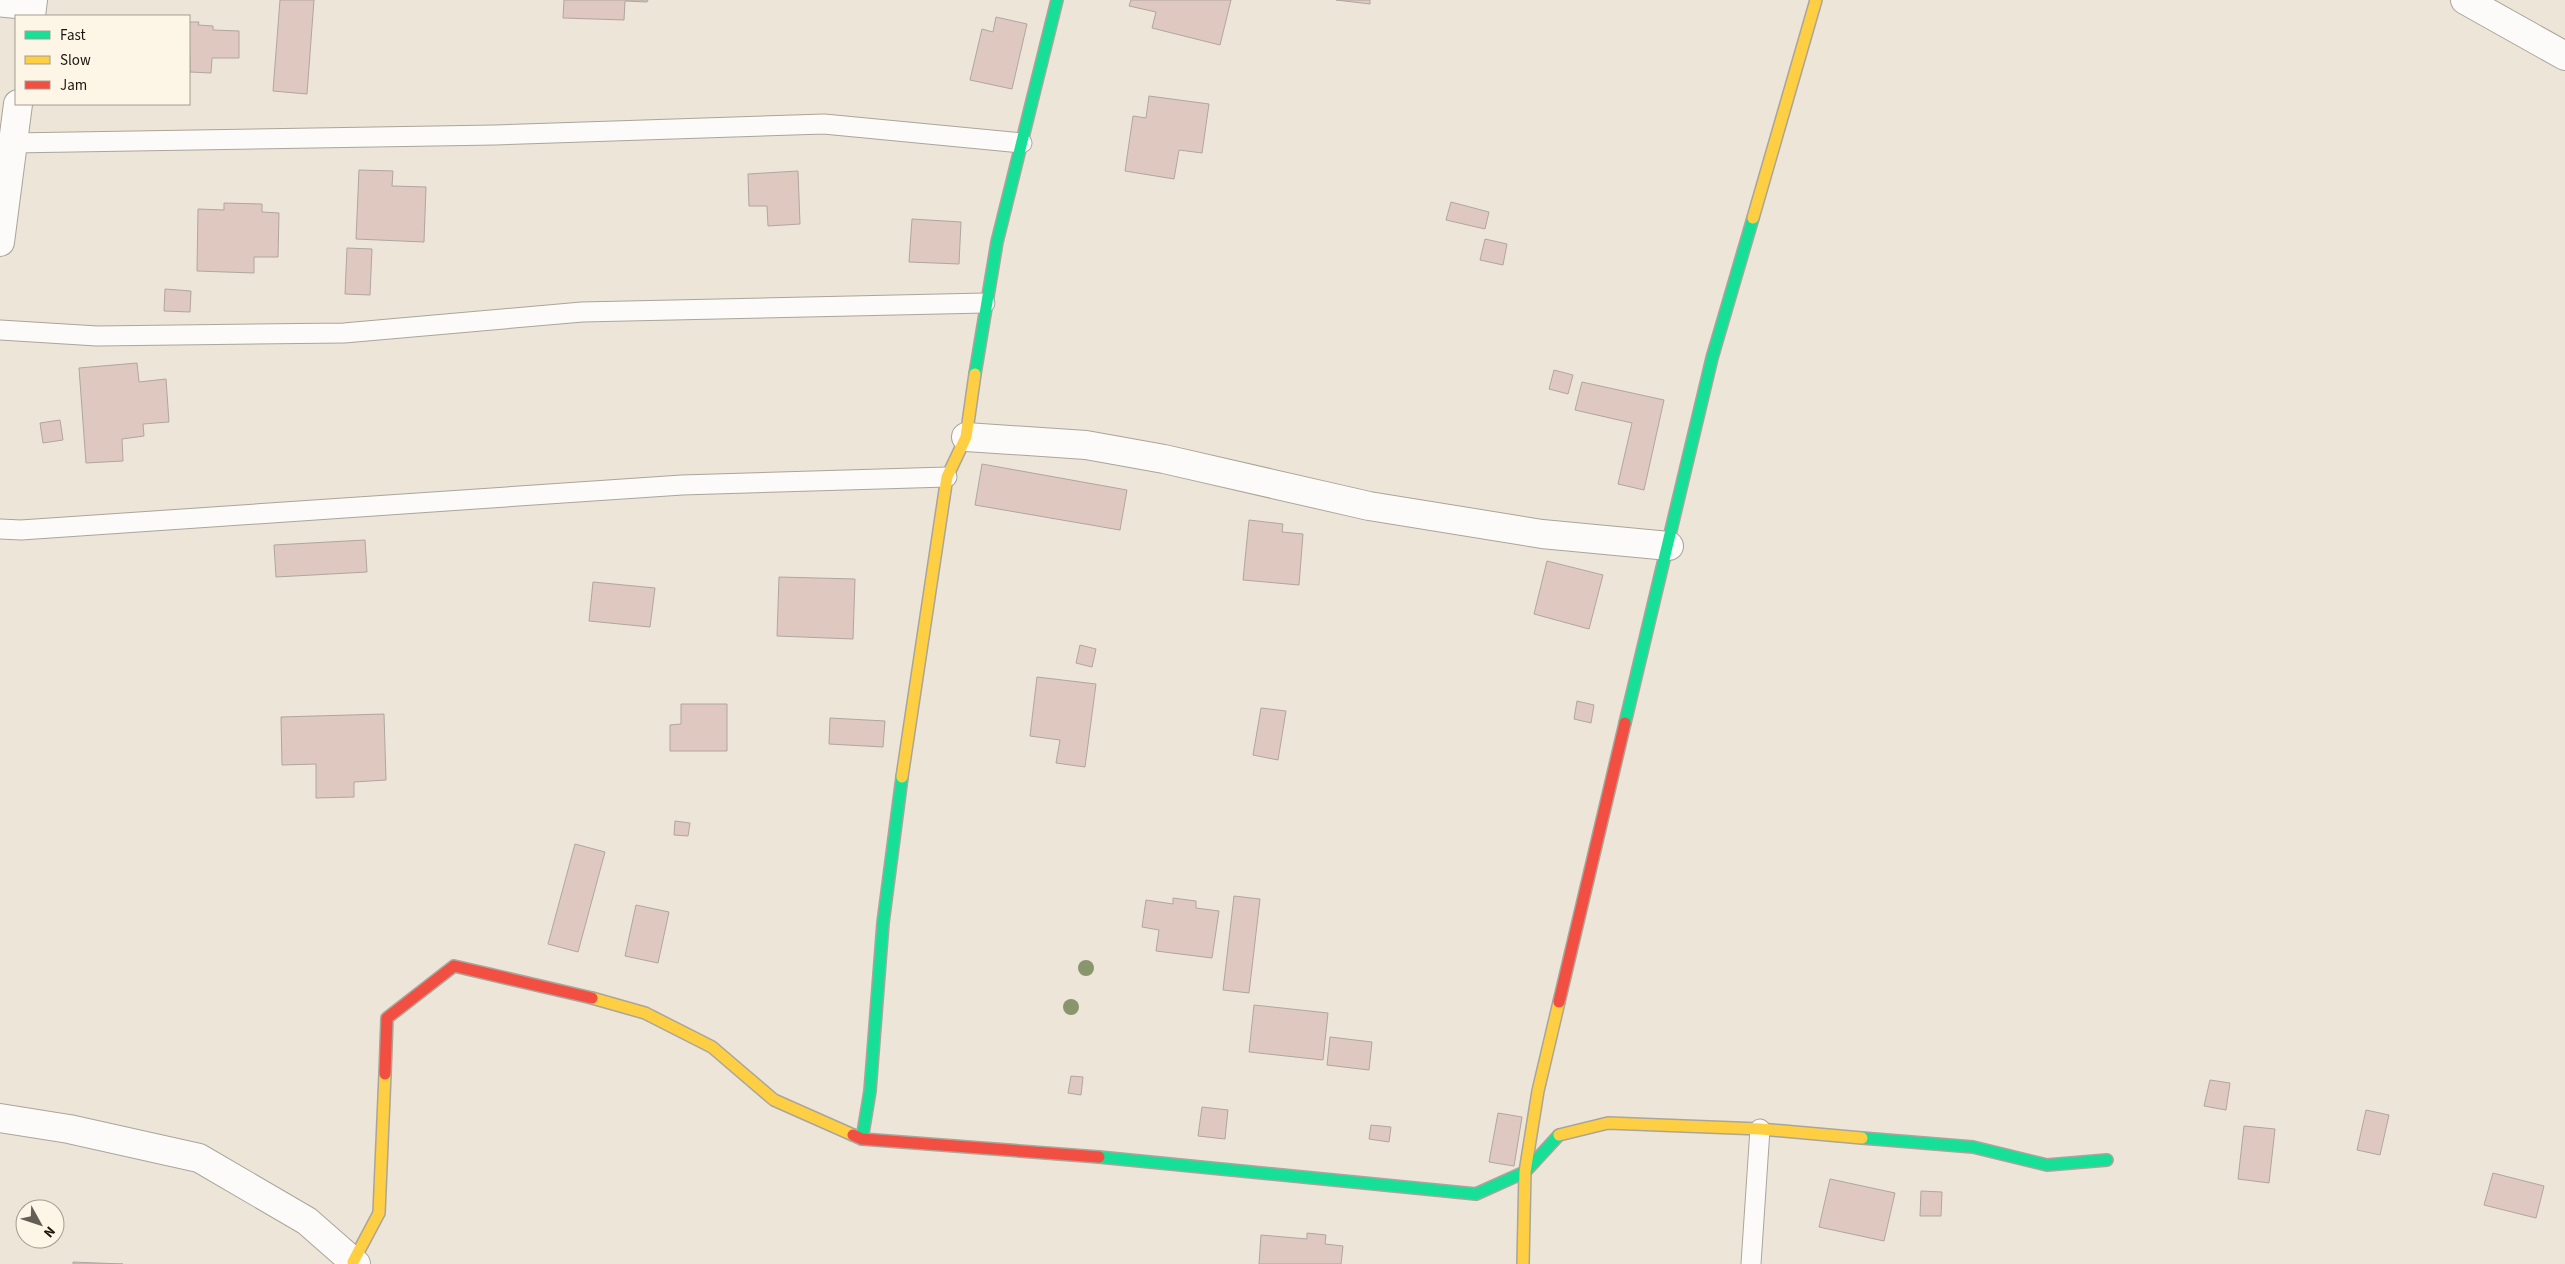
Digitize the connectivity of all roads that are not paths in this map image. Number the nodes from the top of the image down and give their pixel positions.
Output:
1 (1057, 0) edge
2 (1816, 0) edge
3 (2465, 0) edge
4 (0, 7) edge
5 (32, 9) edge
6 (2565, 56) edge
7 (18, 105) edge
8 (12, 143) junction
9 (1022, 143) junction
10 (0, 242) edge
11 (985, 303) junction
12 (0, 330) edge
13 (966, 437) junction
14 (947, 477) junction
15 (0, 529) edge
16 (1669, 546) junction
17 (0, 1118) edge
18 (1760, 1129) junction
19 (862, 1139) junction
20 (2107, 1160) dead end
21 (1526, 1172) junction
22 (354, 1263) edge
23 (1523, 1264) edge
24 (1751, 1264) edge

1 - 9 street
2 - 16 street
3 - 6 street
4 - 5 lane
7 - 8 street
8 - 9 lane
8 - 10 street
9 - 11 street
11 - 12 lane
11 - 13 street
13 - 14 street
13 - 16 street
14 - 15 lane
14 - 19 street
16 - 21 street
17 - 22 street
18 - 20 street
18 - 21 street
18 - 24 lane
19 - 21 street
19 - 22 street
21 - 23 street

